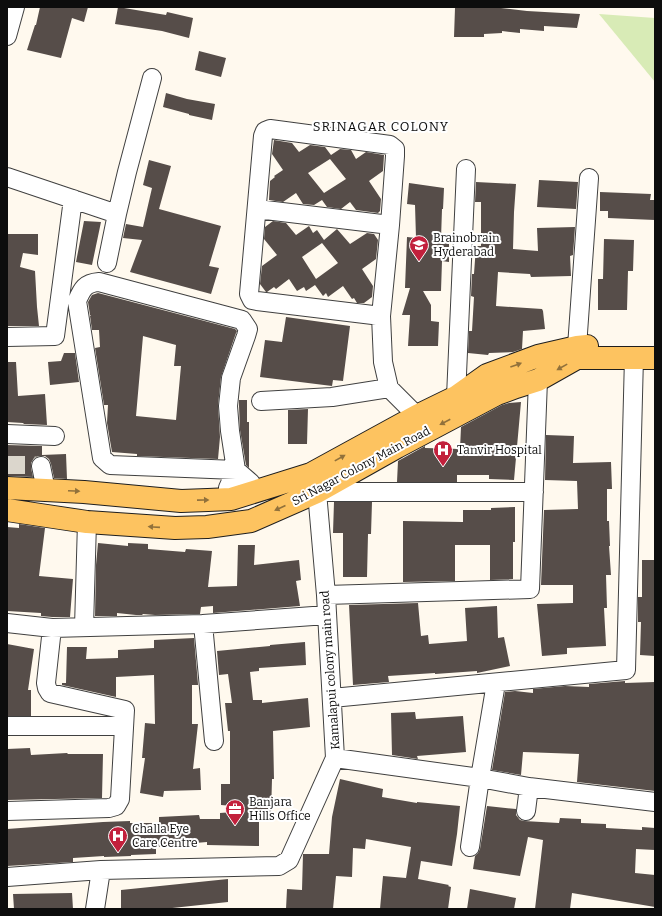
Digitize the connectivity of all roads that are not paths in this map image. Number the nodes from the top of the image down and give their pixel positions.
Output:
1 (15, 7) edge
2 (7, 36) edge
3 (152, 78) dead end
4 (466, 169) dead end
5 (7, 177) edge
6 (589, 178) dead end
7 (73, 199) junction
8 (257, 208) junction
9 (117, 214) junction
10 (390, 225) junction
11 (107, 263) dead end
12 (381, 316) junction
13 (7, 337) edge
14 (655, 344) edge
15 (577, 347) junction
16 (644, 358) edge
17 (487, 375) junction
18 (538, 380) junction
19 (388, 388) junction
20 (497, 394) junction
21 (456, 397) junction
22 (261, 401) dead end
23 (417, 416) junction
24 (7, 434) edge
25 (55, 436) dead end
26 (41, 466) dead end
27 (236, 470) junction
28 (314, 483) junction
29 (7, 488) edge
30 (46, 490) junction
31 (253, 492) junction
32 (534, 492) junction
33 (231, 499) junction
34 (7, 510) edge
35 (87, 522) junction
36 (326, 595) junction
37 (327, 615) junction
38 (7, 624) edge
39 (203, 624) junction
40 (84, 627) junction
41 (52, 628) junction
42 (496, 683) junction
43 (332, 698) junction
44 (7, 726) edge
45 (124, 726) junction
46 (214, 741) dead end
47 (335, 758) junction
48 (480, 778) junction
49 (529, 787) junction
50 (655, 802) edge
51 (7, 811) edge
52 (526, 811) dead end
53 (470, 847) dead end
54 (101, 870) junction
55 (7, 876) edge
56 (95, 909) edge

1 - 2 street
3 - 9 street
4 - 21 street
5 - 7 street
6 - 15 street
7 - 9 street
7 - 13 street
8 - 10 street
8 - 10 street
8 - 12 street
9 - 11 street
10 - 12 street
12 - 19 street
14 - 15 main road, Sri Nagar Colony Main Road
17 -> 15 main road, Sri Nagar Colony Main Road
16 -> 18 main road, Sri Nagar Colony Main Road
16 - 42 street
17 - 20 main road
17 - 21 main road, Sri Nagar Colony Main Road
18 - 20 main road, Sri Nagar Colony Main Road
18 - 32 street
19 - 22 street
19 - 23 street
20 -> 28 main road, Sri Nagar Colony Main Road
21 - 23 main road, Sri Nagar Colony Main Road
28 -> 23 main road, Sri Nagar Colony Main Road
24 - 25 street
26 - 30 street
27 - 27 street
27 - 31 street
27 - 33 street
28 - 31 main road, Sri Nagar Colony Main Road
28 - 32 street
28 -> 35 main road, Sri Nagar Colony Main Road
28 - 36 street, Kamalapui colony main road
29 - 30 main road, Sri Nagar Colony Main Road
30 -> 33 main road, Sri Nagar Colony Main Road
31 - 33 main road, Sri Nagar Colony Main Road
32 - 36 street
34 - 35 main road, Sri Nagar Colony Main Road
35 - 40 street
36 - 37 street, Kamalapui colony main road
37 - 39 street
37 - 43 street, Kamalapui colony main road
38 - 41 street
39 - 40 street
39 - 46 street
40 - 41 street
41 - 45 street
42 - 43 street
42 - 48 street
43 - 47 street, Kamalapui colony main road
44 - 45 street
45 - 51 street
47 - 48 street
47 - 54 street, Kamalapui colony main road
48 - 49 street
48 - 53 street
49 - 50 street
49 - 52 street
54 - 55 street, Kamalapui colony main road
54 - 56 street

